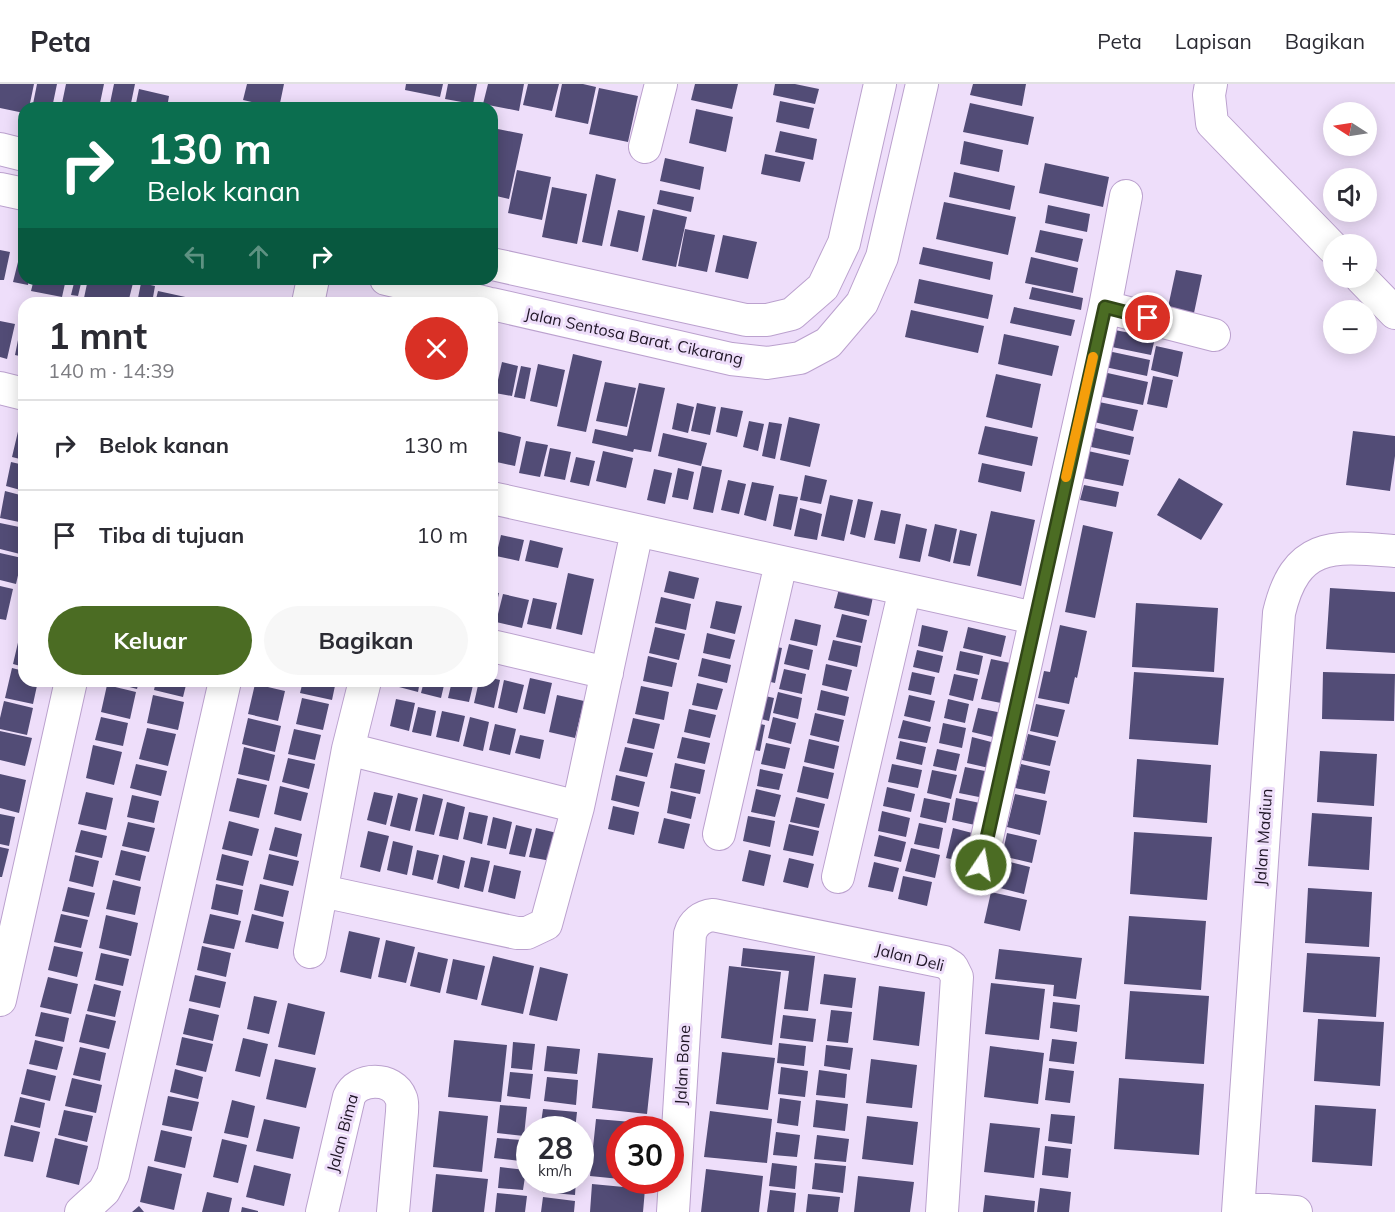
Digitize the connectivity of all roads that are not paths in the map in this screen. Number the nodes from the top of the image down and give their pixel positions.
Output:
1 (660, 84) edge
2 (880, 84) edge
3 (922, 84) edge
4 (1211, 84) edge
5 (645, 147) dead end
6 (0, 149) edge
7 (18, 154) edge
8 (0, 189) edge
9 (18, 194) edge
10 (1126, 196) dead end
11 (1323, 238) edge
12 (498, 265) edge
13 (411, 285) edge
14 (1371, 288) edge
15 (461, 297) edge
16 (498, 305) edge
17 (1105, 307) junction
18 (1395, 313) edge
19 (1214, 335) dead end
20 (0, 388) edge
21 (18, 392) edge
22 (498, 499) edge
23 (637, 531) junction
24 (1395, 550) edge
25 (781, 563) junction
26 (904, 589) junction
27 (1035, 618) junction
28 (498, 647) edge
29 (608, 673) junction
30 (70, 687) edge
31 (224, 687) edge
32 (364, 687) edge
33 (348, 749) junction
34 (578, 807) junction
35 (719, 834) dead end
36 (981, 865) dead end
37 (838, 877) dead end
38 (322, 891) junction
39 (699, 921) joint
40 (310, 952) dead end
41 (0, 1000) edge
42 (1238, 1210) edge
43 (81, 1212) edge
44 (322, 1212) edge
45 (393, 1212) edge
46 (674, 1212) edge
47 (942, 1212) edge
48 (1296, 1212) edge

1 - 5 street
2 - 12 street
3 - 16 street, Jalan Sentosa Barat. Cikarang
4 - 11 street
6 - 7 street
8 - 9 street
10 - 17 street
13 - 15 street
14 - 18 street
17 - 19 street
17 - 27 street
20 - 21 street
22 - 23 street
23 - 25 street
23 - 29 street
24 - 42 street, Jalan Madiun
25 - 26 street
25 - 35 street
26 - 27 street
26 - 37 street
27 - 36 street
28 - 29 street
29 - 34 street
30 - 41 street
31 - 43 street
32 - 33 street
33 - 34 street
33 - 38 street
34 - 38 street
38 - 40 street
39 - 46 street, Jalan Bone
39 - 47 street, Jalan Deli
42 - 48 street
44 - 45 street, Jalan Bima

